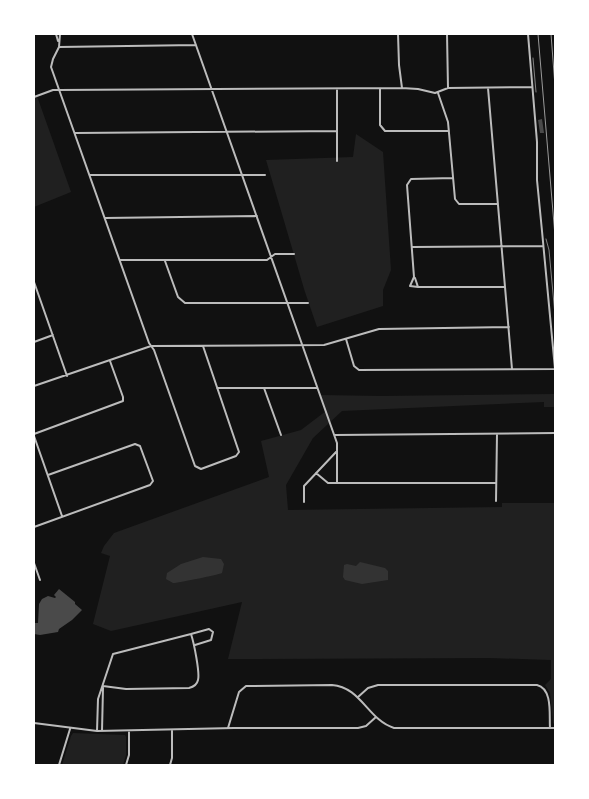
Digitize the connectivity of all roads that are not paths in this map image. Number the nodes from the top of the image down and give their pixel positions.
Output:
1 (56, 34) edge
2 (60, 34) edge
3 (192, 34) edge
4 (398, 34) edge
5 (448, 34) edge
6 (528, 34) edge
7 (59, 43) junction
8 (196, 46) junction
9 (59, 47) junction
10 (532, 87) junction
11 (402, 88) junction
12 (448, 88) junction
13 (488, 88) junction
14 (338, 89) junction
15 (380, 89) junction
16 (59, 90) junction
17 (212, 90) junction
18 (438, 93) junction
19 (34, 98) edge
20 (449, 131) junction
21 (75, 132) junction
22 (227, 132) junction
23 (337, 132) junction
24 (338, 161) dead end
25 (90, 175) junction
26 (242, 175) junction
27 (265, 175) dead end
28 (453, 178) junction
29 (498, 204) junction
30 (257, 216) junction
31 (105, 218) junction
32 (502, 246) junction
33 (543, 246) junction
34 (412, 247) junction
35 (294, 254) dead end
36 (271, 257) junction
37 (120, 260) junction
38 (165, 260) junction
39 (414, 277) junction
40 (34, 282) edge
41 (418, 287) junction
42 (505, 287) junction
43 (287, 302) junction
44 (308, 303) dead end
45 (509, 327) junction
46 (53, 335) junction
47 (346, 339) junction
48 (34, 342) edge
49 (303, 345) junction
50 (151, 346) junction
51 (203, 346) junction
52 (110, 360) junction
53 (512, 369) junction
54 (555, 369) edge
55 (67, 376) junction
56 (34, 386) edge
57 (217, 388) junction
58 (264, 388) junction
59 (318, 388) junction
60 (334, 434) junction
61 (496, 434) junction
62 (555, 434) edge
63 (34, 435) edge
64 (281, 435) dead end
65 (337, 451) junction
66 (316, 473) junction
67 (48, 475) junction
68 (337, 483) junction
69 (496, 483) junction
70 (496, 501) dead end
71 (304, 502) dead end
72 (62, 516) junction
73 (34, 527) edge
74 (34, 563) edge
75 (40, 580) dead end
76 (192, 634) junction
77 (195, 645) junction
78 (103, 686) junction
79 (358, 697) junction
80 (376, 717) junction
81 (34, 723) edge
82 (228, 728) junction
83 (550, 728) junction
84 (555, 728) edge
85 (70, 729) junction
86 (129, 730) junction
87 (172, 730) junction
88 (97, 731) junction
89 (102, 731) junction
90 (59, 765) edge
91 (126, 765) edge
92 (170, 765) edge

1 - 7 street
2 - 7 street
3 - 8 street
4 - 11 street
5 - 12 street
6 - 10 street
7 - 9 street
8 - 9 street
8 - 17 street
9 - 16 street
10 - 13 street
10 - 33 street
11 - 15 street
11 - 18 street
12 - 13 street
12 - 18 street
13 - 29 street
14 - 15 street
14 - 17 street
14 - 23 street
15 - 20 street
16 - 17 street
16 - 19 street
16 - 21 street
17 - 22 street
18 - 20 street
20 - 28 street
21 - 22 street
21 - 25 street
22 - 23 street
22 - 26 street
23 - 24 street
25 - 26 street
25 - 31 street
26 - 27 street
26 - 30 street
28 - 29 street
28 - 34 street
29 - 32 street
30 - 31 street
30 - 36 street
31 - 37 street
32 - 33 street
32 - 34 street
32 - 42 street
33 - 54 street
34 - 39 street
35 - 36 street
36 - 38 street
36 - 43 street
37 - 38 street
37 - 50 street
38 - 43 street
39 - 41 street
39 - 41 street
40 - 46 street
41 - 42 street
42 - 45 street
43 - 44 street
43 - 49 street
45 - 47 street
45 - 53 street
46 - 48 street
46 - 55 street
47 - 49 street
47 - 53 street
49 - 51 street
49 - 59 street
50 - 51 street
50 - 52 street
50 - 57 street
51 - 57 street
52 - 55 street
52 - 63 street
53 - 54 street
55 - 56 street
57 - 58 street
58 - 59 street
58 - 64 street
59 - 60 street
60 - 61 street
60 - 65 street
61 - 62 street
61 - 69 street
63 - 67 street
65 - 66 street
65 - 68 street
66 - 68 street
66 - 71 street
67 - 72 street
67 - 72 street
68 - 69 street
69 - 70 street
72 - 73 street
74 - 75 street
76 - 77 street
76 - 77 street
76 - 78 street
77 - 78 street
78 - 88 street
78 - 89 street
79 - 80 street
79 - 82 street
79 - 83 street
80 - 82 street
80 - 83 street
81 - 85 street
82 - 87 street
83 - 84 street
85 - 88 street
85 - 90 street
86 - 87 street
86 - 89 street
86 - 91 street
87 - 92 street
88 - 89 street

